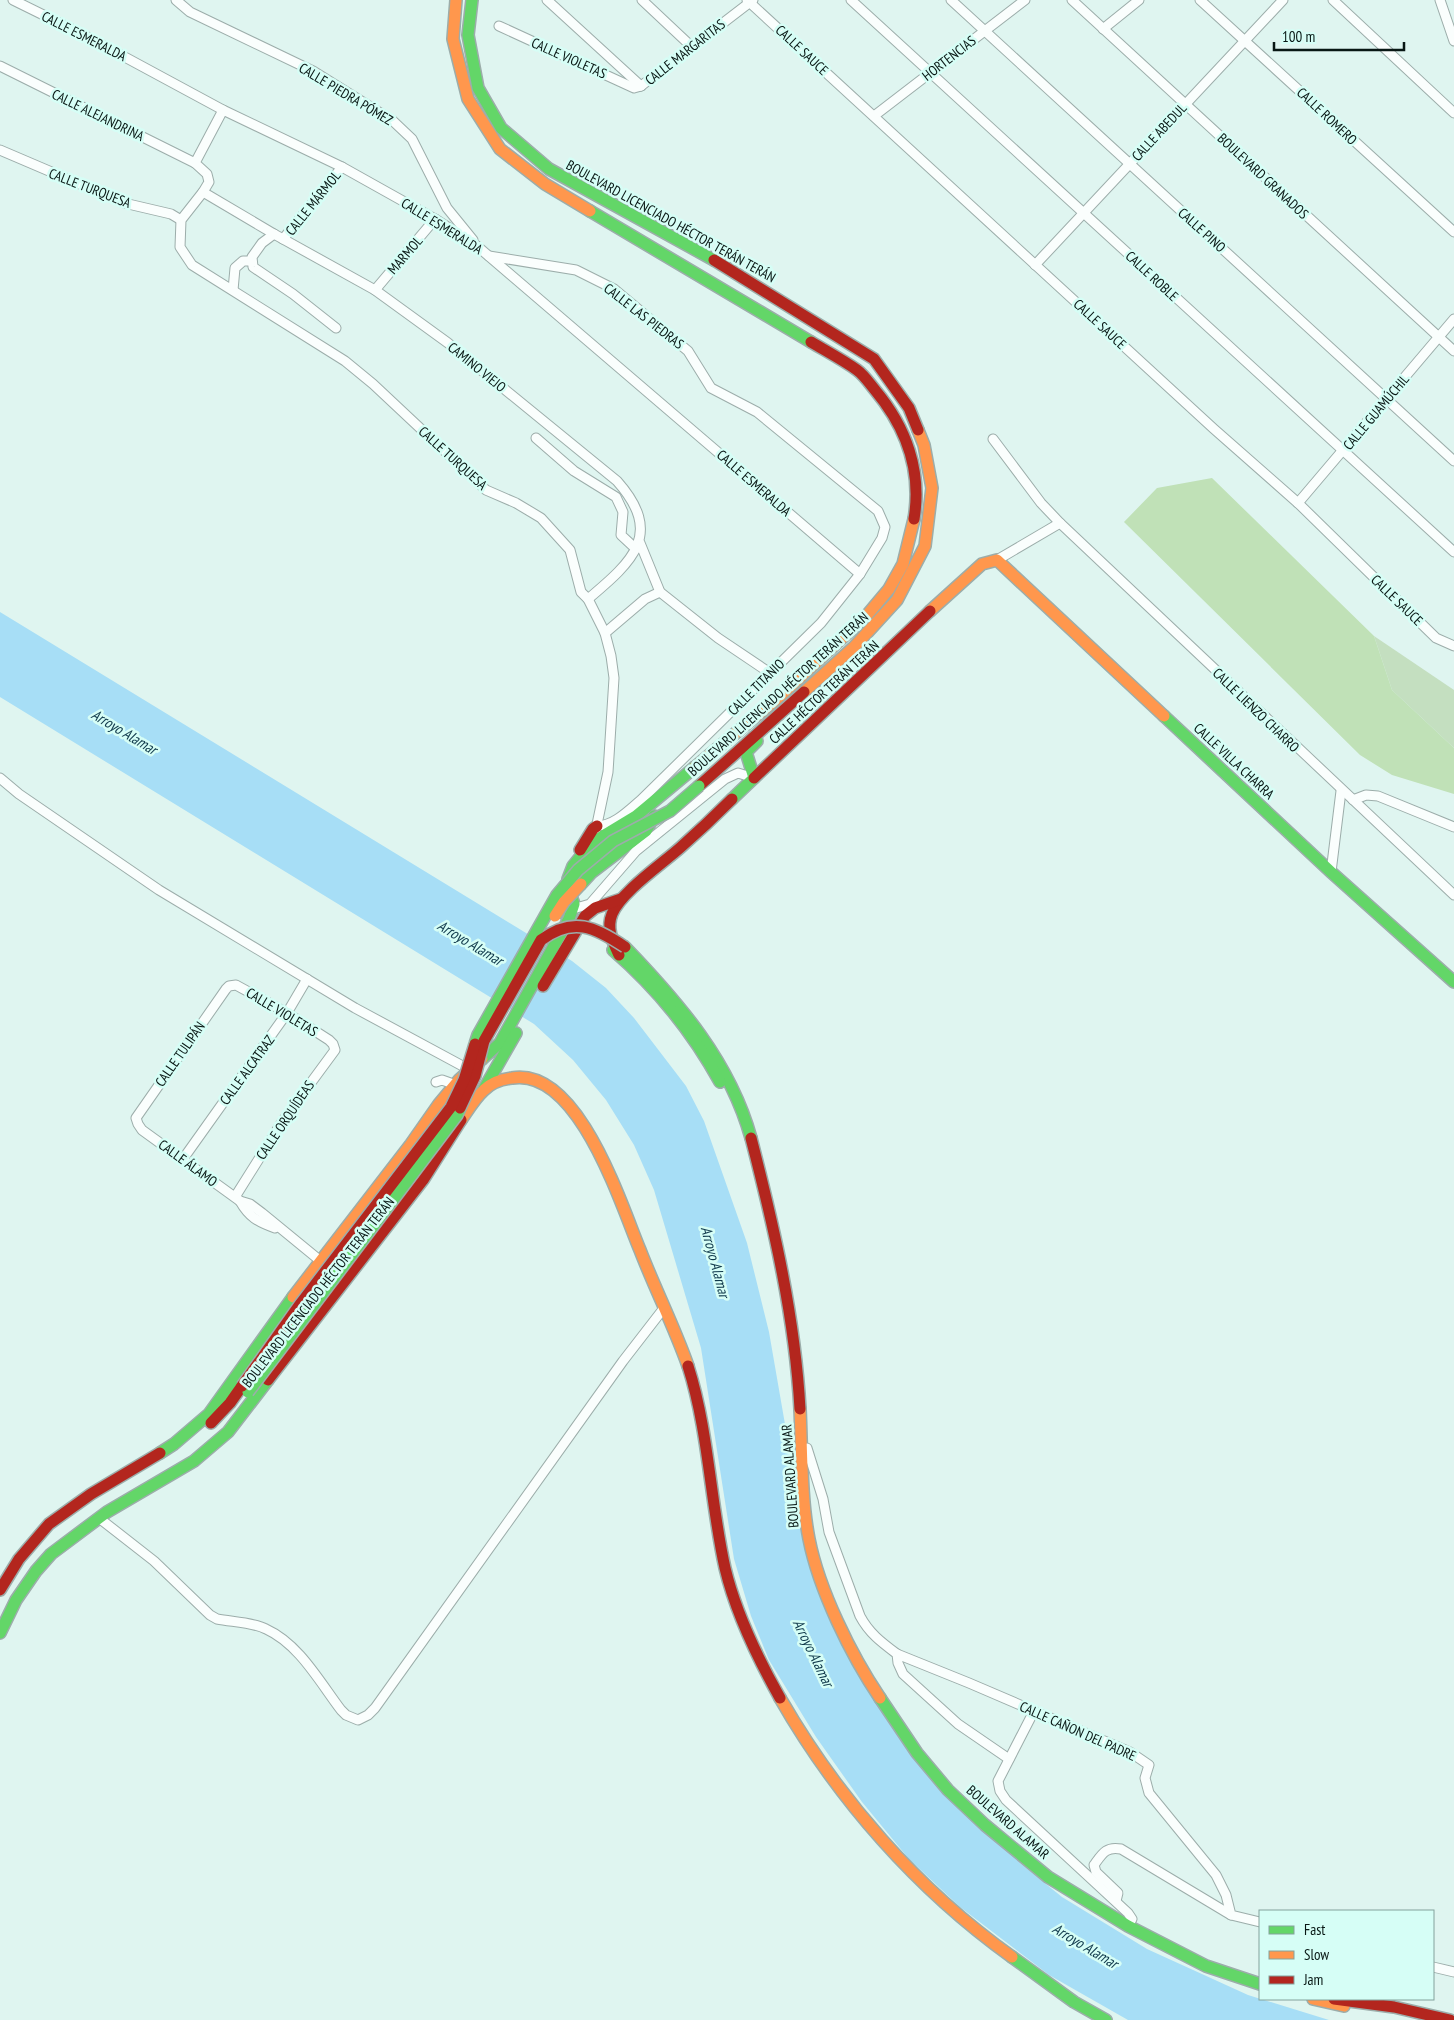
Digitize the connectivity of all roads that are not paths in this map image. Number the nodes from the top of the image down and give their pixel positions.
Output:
1 (13, 0) edge
2 (176, 0) edge
3 (456, 0) edge
4 (472, 0) edge
5 (547, 0) edge
6 (642, 0) edge
7 (851, 0) edge
8 (951, 0) edge
9 (1024, 0) edge
10 (1072, 0) edge
11 (1139, 0) edge
12 (1200, 0) edge
13 (1283, 0) edge
14 (1333, 0) edge
15 (1440, 0) edge
16 (750, 1) edge
17 (498, 26) dead end
18 (1103, 29) junction
19 (984, 31) junction
20 (1245, 41) junction
21 (1454, 41) edge
22 (692, 47) junction
23 (0, 66) edge
24 (930, 73) junction
25 (640, 86) junction
26 (1185, 104) junction
27 (223, 110) junction
28 (1454, 113) edge
29 (874, 116) junction
30 (0, 150) edge
31 (195, 163) junction
32 (1130, 164) junction
33 (342, 167) junction
34 (204, 192) junction
35 (1083, 213) junction
36 (435, 219) junction
37 (181, 220) junction
38 (1454, 232) edge
39 (274, 234) junction
40 (283, 239) junction
41 (478, 246) junction
42 (489, 256) junction
43 (251, 261) junction
44 (1036, 265) junction
45 (233, 290) junction
46 (374, 290) junction
47 (1454, 319) edge
48 (336, 328) dead end
49 (1439, 337) junction
50 (1454, 351) edge
51 (1387, 400) junction
52 (536, 438) dead end
53 (993, 439) dead end
54 (1343, 451) junction
55 (1454, 461) edge
56 (1298, 503) junction
57 (884, 521) joint
58 (1060, 523) junction
59 (638, 546) junction
60 (1454, 552) edge
61 (997, 560) junction
62 (860, 574) junction
63 (660, 592) junction
64 (588, 599) junction
65 (605, 633) junction
66 (1454, 646) edge
67 (770, 673) junction
68 (792, 701) junction
69 (0, 778) edge
70 (754, 778) junction
71 (1341, 791) junction
72 (665, 792) junction
73 (1352, 800) junction
74 (597, 826) junction
75 (1454, 827) edge
76 (592, 844) junction
77 (1330, 872) junction
78 (1454, 895) edge
79 (621, 899) junction
80 (573, 909) junction
81 (591, 911) junction
82 (574, 932) junction
83 (541, 940) junction
84 (562, 941) junction
85 (622, 951) junction
86 (307, 979) junction
87 (1453, 980) edge
88 (229, 986) joint
89 (287, 1014) junction
90 (514, 1027) junction
91 (333, 1044) joint
92 (453, 1061) junction
93 (470, 1070) junction
94 (436, 1082) dead end
95 (457, 1083) junction
96 (484, 1089) junction
97 (138, 1124) joint
98 (183, 1159) junction
99 (237, 1199) junction
100 (320, 1261) junction
101 (345, 1280) junction
102 (664, 1308) junction
103 (245, 1389) junction
104 (802, 1432) junction
105 (99, 1518) junction
106 (0, 1590) edge
107 (0, 1602) edge
108 (0, 1614) edge
109 (0, 1632) edge
110 (896, 1654) junction
111 (1034, 1711) junction
112 (1009, 1759) junction
113 (1116, 1901) junction
114 (1231, 1914) junction
115 (1259, 1922) edge
116 (1128, 1926) junction
117 (1434, 1967) edge
118 (1454, 1972) edge
119 (1259, 1984) edge
120 (1317, 2000) edge
121 (1342, 2000) edge
122 (1106, 2020) edge
123 (1405, 2020) edge
124 (1450, 2020) edge

1 - 27 street, CALLE ESMERALDA
2 - 41 street, CALLE PIEDRA PÓMEZ
3 - 72 main road, BOULEVARD LICENCIADO HÉCTOR TERÁN TERÁN
4 - 68 main road, BOULEVARD LICENCIADO HÉCTOR TERÁN TERÁN
5 - 25 street
6 - 22 street
7 - 24 street, CALLE ROBLE
8 - 19 street, CALLE PINO
9 - 19 street, HORTENCIAS
10 - 18 street, BOULEVARD GRANADOS
11 - 18 street
12 - 20 street, CALLE ROMERO
13 - 20 street, CALLE ABEDUL
14 - 28 street
15 - 21 street
16 - 22 street, CALLE MARGARITAS
16 - 29 street, CALLE SAUCE
17 - 25 street, CALLE VIOLETAS
18 - 26 street, BOULEVARD GRANADOS
19 - 24 street, HORTENCIAS
19 - 32 street, CALLE PINO
20 - 26 street, CALLE ABEDUL
20 - 38 street, CALLE ROMERO
22 - 25 street, CALLE MARGARITAS
23 - 31 street, CALLE ALEJANDRINA
24 - 29 street, HORTENCIAS
24 - 35 street, CALLE ROBLE
26 - 32 street, CALLE ABEDUL
26 - 49 street, BOULEVARD GRANADOS
27 - 31 street
27 - 33 street, CALLE ESMERALDA
29 - 44 street, CALLE SAUCE
30 - 37 street, CALLE TURQUESA
31 - 34 street
32 - 35 street, CALLE ABEDUL
32 - 51 street, CALLE PINO
33 - 36 street, CALLE ESMERALDA
33 - 40 street, CALLE MÁRMOL
34 - 37 street
34 - 39 street, CAMINO VIEJO
35 - 44 street, CALLE ABEDUL
35 - 54 street, CALLE ROBLE
36 - 41 street, CALLE ESMERALDA
36 - 46 street, MARMOL
37 - 45 street, CALLE TURQUESA
39 - 40 street, CAMINO VIEJO
39 - 43 street
40 - 46 street, CAMINO VIEJO
41 - 42 street, CALLE ESMERALDA
42 - 57 street, CALLE LAS PIEDRAS
42 - 62 street, CALLE ESMERALDA
43 - 45 street
43 - 48 street
44 - 56 street, CALLE SAUCE
45 - 64 street, CALLE TURQUESA
46 - 59 street, CAMINO VIEJO
47 - 49 street, CALLE GUAMÚCHIL
49 - 50 street, BOULEVARD GRANADOS
49 - 51 street, CALLE GUAMÚCHIL
51 - 54 street, CALLE GUAMÚCHIL
51 - 55 street, CALLE PINO
52 - 59 street
53 - 58 street, CALLE LIENZO CHARRO
54 - 56 street, CALLE GUAMÚCHIL
54 - 60 street, CALLE ROBLE
56 - 66 street, CALLE SAUCE
57 - 62 street, CALLE TITANIO
58 - 61 street, CALLE HÉCTOR TERÁN TERÁN
58 - 71 street, CALLE LIENZO CHARRO
59 - 63 street
59 - 64 street
61 - 70 main road, CALLE HÉCTOR TERÁN TERÁN
61 - 77 main road, CALLE VILLA CHARRA
62 - 67 street, CALLE TITANIO
63 - 65 street
63 - 67 street
64 - 65 street, CALLE TURQUESA
65 - 74 street, CALLE TURQUESA
67 - 74 street, CALLE TITANIO
68 - 70 main road
68 - 103 main road, BOULEVARD LICENCIADO HÉCTOR TERÁN TERÁN, bridge
69 - 86 street
70 - 79 main road, CALLE HÉCTOR TERÁN TERÁN
70 - 80 street, BOULEVARD LICENCIADO HÉCTOR TERÁN TERÁN
71 - 73 street, CALLE LIENZO CHARRO
71 - 77 street
72 - 76 main road, BOULEVARD LICENCIADO HÉCTOR TERÁN TERÁN
72 - 83 main road, BOULEVARD LICENCIADO HÉCTOR TERÁN TERÁN, bridge
73 - 75 street
73 - 78 street, CALLE LIENZO CHARRO
74 - 76 street, CALLE TURQUESA
74 - 80 main road
76 - 80 main road, BOULEVARD LICENCIADO HÉCTOR TERÁN TERÁN
77 - 87 main road, CALLE VILLA CHARRA
79 - 81 main road, CALLE HÉCTOR TERÁN TERÁN
79 - 85 main road, CALLE HÉCTOR TERÁN TERÁN
80 - 81 main road
80 - 84 main road, BOULEVARD LICENCIADO HÉCTOR TERÁN TERÁN
81 - 82 main road, BOULEVARD LICENCIADO HÉCTOR TERÁN TERÁN
82 - 84 main road, BOULEVARD LICENCIADO HÉCTOR TERÁN TERÁN
82 - 85 main road
83 - 85 main road, bridge
83 - 103 main road, BOULEVARD LICENCIADO HÉCTOR TERÁN TERÁN, bridge
84 - 90 main road, BOULEVARD LICENCIADO HÉCTOR TERÁN TERÁN
85 - 104 main road, BOULEVARD ALAMAR
86 - 89 street, CALLE ALCATRAZ
86 - 92 street
88 - 89 street, CALLE VIOLETAS
88 - 97 street, CALLE TULIPÁN
89 - 91 street, CALLE VIOLETAS
89 - 98 street, CALLE ALCATRAZ
90 - 93 main road, BOULEVARD LICENCIADO HÉCTOR TERÁN TERÁN
90 - 96 main road, BOULEVARD LICENCIADO HÉCTOR TERÁN TERÁN
91 - 99 street, CALLE ORQUÍDEAS
92 - 93 street
92 - 95 street
93 - 95 main road, BOULEVARD LICENCIADO HÉCTOR TERÁN TERÁN
94 - 95 street
95 - 100 main road, BOULEVARD LICENCIADO HÉCTOR TERÁN TERÁN
96 - 101 main road, BOULEVARD LICENCIADO HÉCTOR TERÁN TERÁN
96 - 102 main road
97 - 98 street, CALLE ÁLAMO
98 - 99 street, CALLE ÁLAMO
99 - 100 street, CALLE ÁLAMO
100 - 101 street, CALLE ÁLAMO
100 - 106 main road, BOULEVARD LICENCIADO HÉCTOR TERÁN TERÁN
101 - 105 main road, BOULEVARD LICENCIADO HÉCTOR TERÁN TERÁN
102 - 105 street
102 - 122 main road
103 - 107 main road, BOULEVARD LICENCIADO HÉCTOR TERÁN TERÁN
103 - 108 main road, BOULEVARD LICENCIADO HÉCTOR TERÁN TERÁN
104 - 110 street, CALLE CAÑON DEL PADRE
104 - 116 main road, BOULEVARD ALAMAR
105 - 109 main road, BOULEVARD LICENCIADO HÉCTOR TERÁN TERÁN
110 - 111 street, CALLE CAÑON DEL PADRE
110 - 112 street, CALLE CAÑON DEL PADRE
111 - 112 street
111 - 114 street, CALLE CAÑON DEL PADRE
112 - 113 street
113 - 114 street
113 - 116 street
114 - 115 street
116 - 119 main road, BOULEVARD ALAMAR
117 - 118 street
120 - 123 main road
121 - 124 main road

